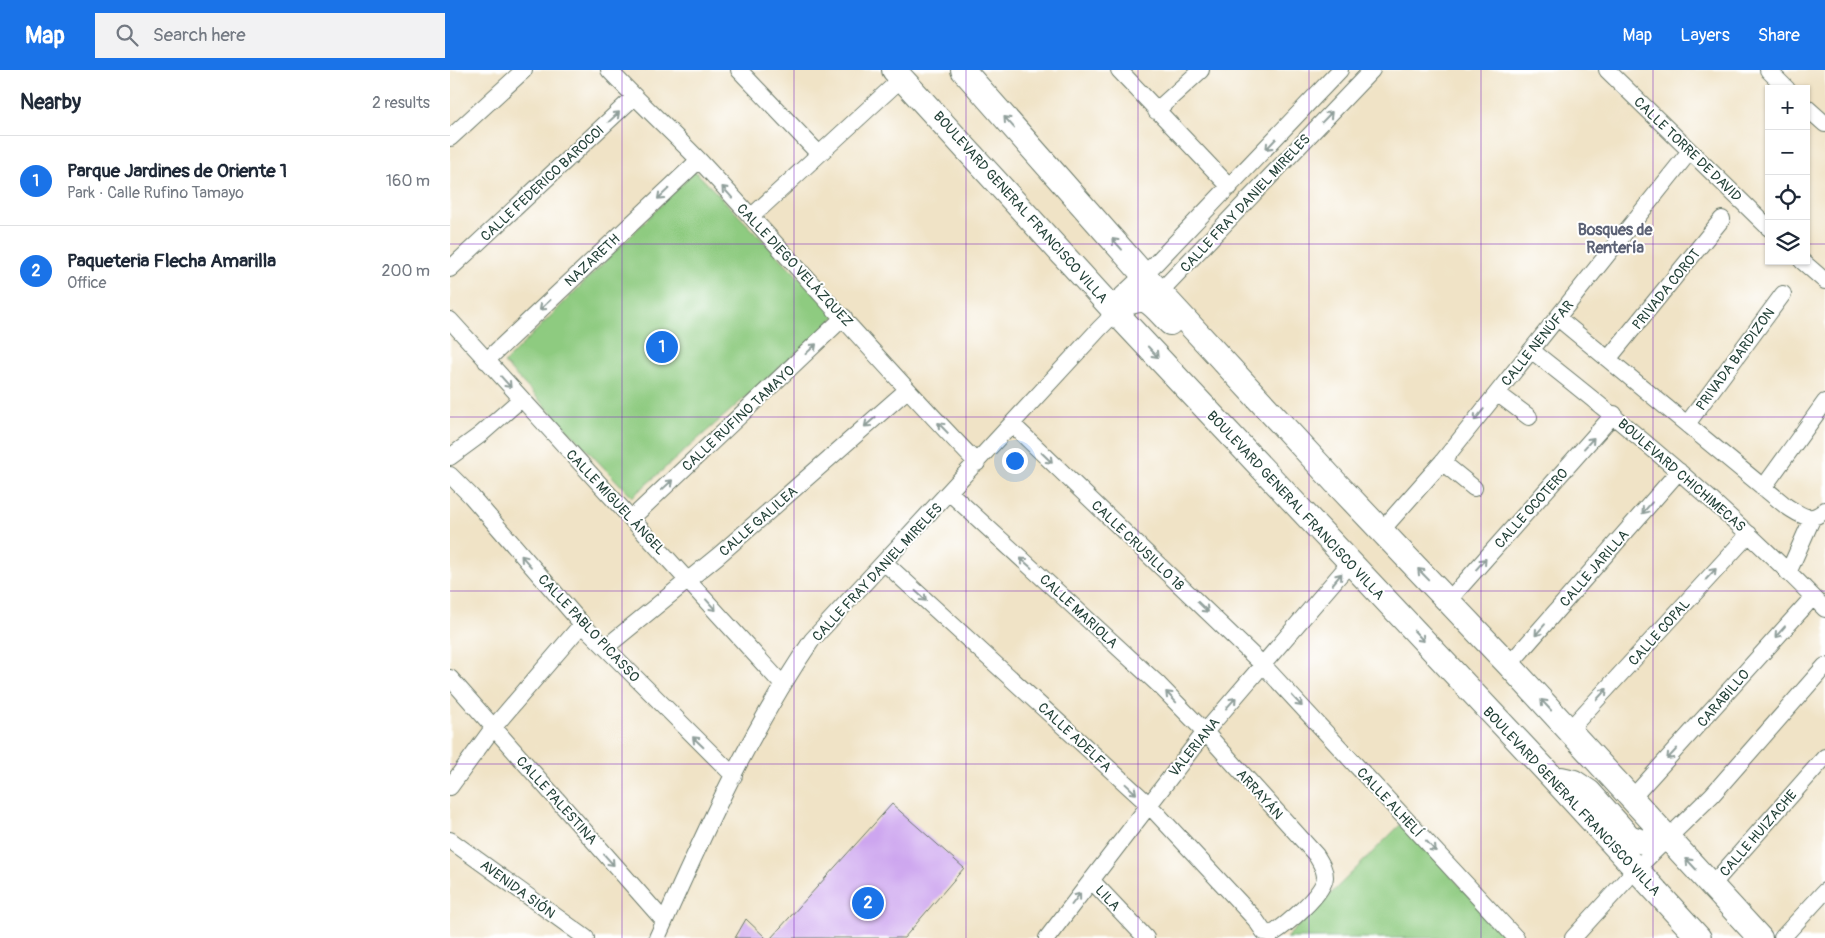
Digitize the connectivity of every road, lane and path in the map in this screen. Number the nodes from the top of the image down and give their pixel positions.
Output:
1 (524, 70) edge
2 (609, 70) edge
3 (739, 70) edge
4 (963, 70) edge
5 (1119, 70) edge
6 (1201, 70) edge
7 (1340, 70) edge
8 (1372, 70) edge
9 (1606, 70) edge
10 (1768, 70) edge
11 (898, 74) edge
12 (1783, 85) edge
13 (634, 97) junction
14 (1156, 111) junction
15 (1810, 111) edge
16 (1825, 124) edge
17 (450, 138) edge
18 (1690, 151) junction
19 (819, 154) junction
20 (699, 160) junction
21 (1230, 187) junction
22 (751, 217) junction
23 (1722, 219) dead end
24 (1765, 224) edge
25 (1807, 265) edge
26 (450, 269) edge
27 (1143, 274) junction
28 (1825, 281) edge
29 (1783, 294) dead end
30 (1155, 297) junction
31 (1113, 315) junction
32 (844, 317) junction
33 (1558, 318) junction
34 (450, 320) edge
35 (1531, 350) junction
36 (1609, 358) junction
37 (486, 361) junction
38 (907, 390) junction
39 (1497, 392) junction
40 (521, 399) junction
41 (1825, 402) edge
42 (1614, 414) junction
43 (1529, 417) dead end
44 (1012, 424) junction
45 (1687, 424) junction
46 (450, 457) edge
47 (1442, 462) junction
48 (977, 463) junction
49 (1679, 471) junction
50 (450, 475) edge
51 (1474, 488) dead end
52 (1763, 488) junction
53 (950, 494) junction
54 (1819, 515) edge
55 (632, 518) junction
56 (1381, 531) junction
57 (1749, 534) junction
58 (885, 563) junction
59 (1350, 563) junction
60 (1788, 572) junction
61 (688, 580) junction
62 (1813, 597) junction
63 (1448, 601) junction
64 (1825, 609) edge
65 (582, 624) junction
66 (606, 647) junction
67 (1509, 665) junction
68 (1264, 666) junction
69 (1825, 666) edge
70 (450, 678) edge
71 (782, 684) junction
72 (493, 728) junction
73 (1569, 730) junction
74 (1205, 732) junction
75 (1825, 758) edge
76 (734, 776) junction
77 (1552, 777) junction
78 (450, 787) edge
79 (1632, 798) junction
80 (1148, 804) junction
81 (450, 840) edge
82 (1668, 840) junction
83 (1316, 856) joint
84 (1636, 870) junction
85 (1091, 880) junction
86 (1711, 886) junction
87 (1825, 891) edge
88 (664, 921) junction
89 (586, 938) edge
90 (656, 938) edge
91 (1047, 938) edge
92 (1146, 938) edge
93 (1516, 938) edge
94 (1573, 938) edge
95 (1699, 938) edge
96 (1760, 938) edge
97 (1782, 938) edge

1 - 17 street
2 - 13 street, CALLE DIEGO VELÁZQUEZ
3 - 19 street
27 -> 4 main road
5 - 14 street
6 - 14 street
7 -> 21 street, CALLE FRAY DANIEL MIRELES
30 -> 8 street, CALLE FRAY DANIEL MIRELES
9 - 18 street, CALLE TORRE DE DAVID
10 - 12 street
11 - 19 street
11 - 31 main road, BOULEVARD GENERAL FRANCISCO VILLA
13 - 20 street, CALLE DIEGO VELÁZQUEZ
26 -> 13 street, CALLE FEDERICO BAROCOI
14 - 21 street
15 - 16 street
18 - 24 street, CALLE TORRE DE DAVID
18 - 33 street, CALLE NENÚFAR
19 - 22 street
22 -> 20 street, CALLE DIEGO VELÁZQUEZ
20 -> 37 street, NAZARETH
21 - 27 street, CALLE FRAY DANIEL MIRELES
22 - 32 street, CALLE DIEGO VELÁZQUEZ
23 - 36 street, PRIVADA COROT
25 - 28 street
27 - 30 main road
27 - 31 street, CALLE FRAY DANIEL MIRELES
29 - 45 street, PRIVADA BARDIZON
30 - 31 main road
30 - 56 main road
31 - 44 street, CALLE FRAY DANIEL MIRELES
31 -> 59 main road, BOULEVARD GENERAL FRANCISCO VILLA
32 - 38 street, CALLE DIEGO VELÁZQUEZ
55 -> 32 street, CALLE RUFINO TAMAYO
33 - 35 street, CALLE NENÚFAR
33 - 36 street
34 - 37 street, CALLE MIGUEL ÁNGEL
35 - 39 street, CALLE NENÚFAR
35 - 42 street, BOULEVARD CHICHIMECAS
36 - 45 street
37 -> 40 street, CALLE MIGUEL ÁNGEL
48 -> 38 street, CALLE DIEGO VELÁZQUEZ
38 -> 61 street, CALLE GALILEA
39 - 43 street
39 -> 47 street, CALLE NENÚFAR
40 - 46 street
40 - 55 street, CALLE MIGUEL ÁNGEL
41 - 52 street
42 - 49 street, BOULEVARD CHICHIMECAS
63 -> 42 street, CALLE OCOTERO
44 - 48 street, CALLE FRAY DANIEL MIRELES
44 -> 68 street, CALLE CRUSILLO 18
45 - 52 street
47 - 51 street
47 - 56 street, CALLE NENÚFAR
48 - 53 street, CALLE FRAY DANIEL MIRELES
49 - 57 street, BOULEVARD CHICHIMECAS
49 -> 67 street, CALLE JARILLA
65 -> 50 street, CALLE PABLO PICASSO
52 - 54 street
53 - 58 street, CALLE FRAY DANIEL MIRELES
74 -> 53 street, CALLE MARIOLA
54 - 60 street
55 - 61 street, CALLE MIGUEL ÁNGEL
63 -> 56 main road
57 - 60 street, BOULEVARD CHICHIMECAS
73 -> 57 street, CALLE COPAL
58 - 71 street, CALLE FRAY DANIEL MIRELES
58 -> 80 street, CALLE ADELFA
68 -> 59 street, VALERIANA
59 -> 77 main road, BOULEVARD GENERAL FRANCISCO VILLA
60 - 62 street, BOULEVARD CHICHIMECAS
61 - 66 street, CALLE GALILEA
61 -> 71 street, CALLE MIGUEL ÁNGEL
62 - 64 street, BOULEVARD CHICHIMECAS
62 -> 79 street, CARABILLO
63 - 67 main road
65 - 66 street, CALLE PABLO PICASSO
65 - 72 street
76 -> 66 street, CALLE PABLO PICASSO
73 -> 67 main road
74 -> 68 street, VALERIANA
68 -> 93 street, CALLE ALHELÍ
69 - 82 street
70 - 72 street, CALLE PALESTINA
71 - 76 street, CALLE FRAY DANIEL MIRELES
72 - 78 street
72 -> 88 street, CALLE PALESTINA
73 - 79 main road
74 - 80 street, VALERIANA
74 - 83 street, ARRAYÁN
75 - 86 street, CALLE HUIZACHE
76 - 88 street, CALLE FRAY DANIEL MIRELES
77 - 82 main road
77 - 84 main road, BOULEVARD GENERAL FRANCISCO VILLA
79 - 82 main road
80 - 83 street, CALLE ADELFA
80 - 85 street, VALERIANA
81 - 89 street, AVENIDA SIÓN
82 - 84 street
86 -> 82 main road
84 - 94 street
84 - 95 main road, BOULEVARD GENERAL FRANCISCO VILLA
91 -> 85 street, VALERIANA
85 - 92 street, LILA
86 - 96 main road
87 - 97 street
88 - 90 street, CALLE FRAY DANIEL MIRELES

